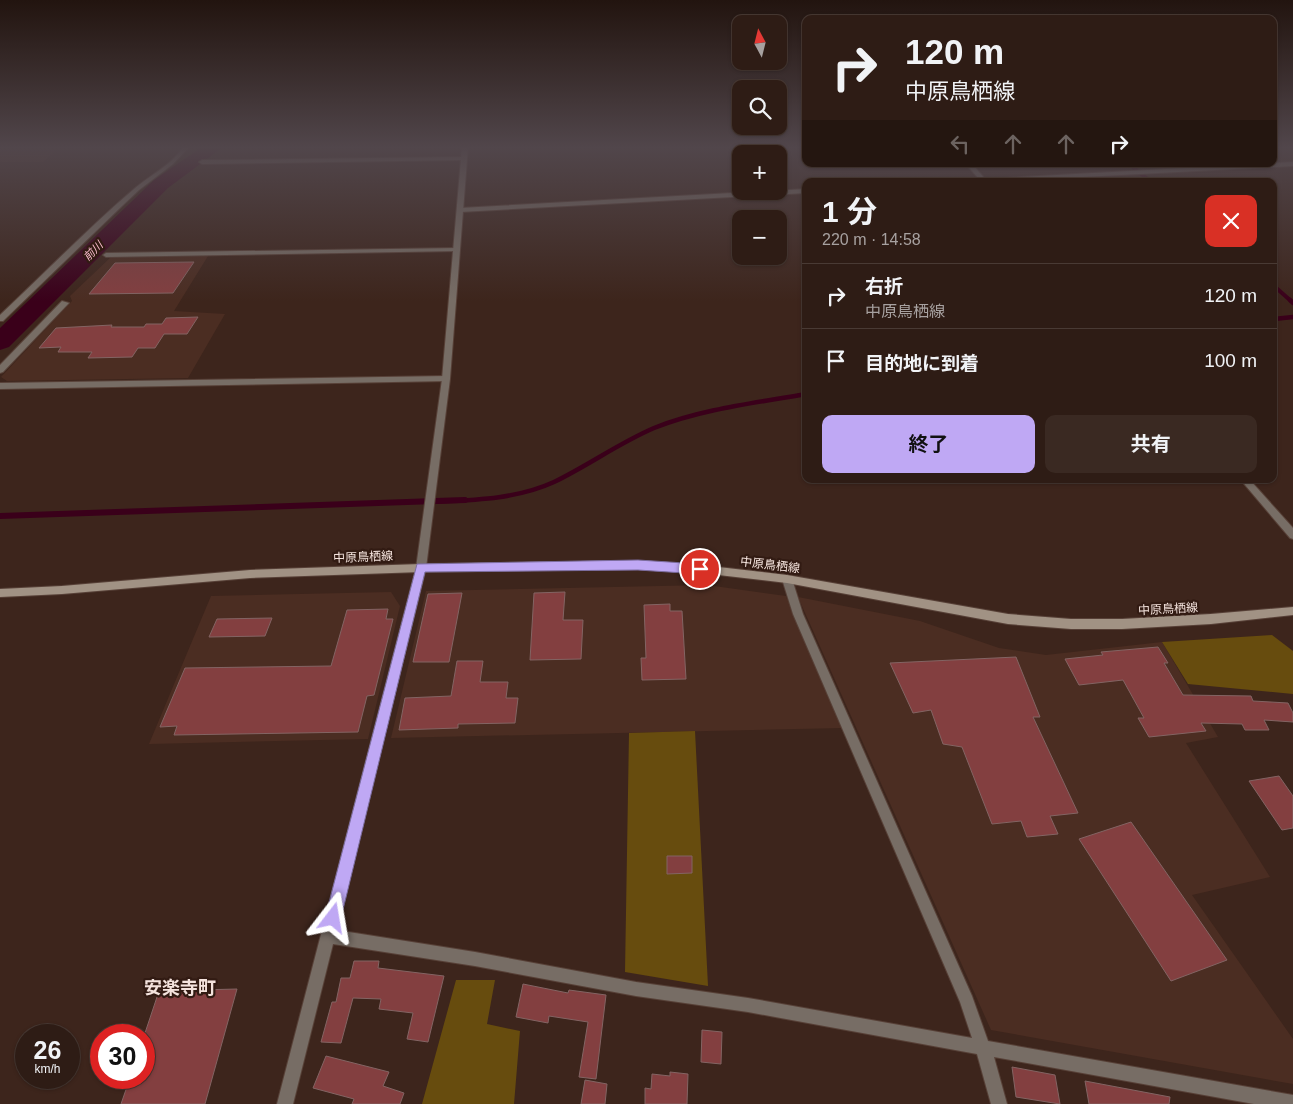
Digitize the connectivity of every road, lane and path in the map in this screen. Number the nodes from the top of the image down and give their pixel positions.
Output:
1 (128, 199) edge
2 (461, 199) edge
3 (669, 199) edge
4 (460, 210) junction
5 (457, 250) junction
6 (106, 255) dead end
7 (65, 303) dead end
8 (0, 320) edge
9 (0, 370) edge
10 (446, 379) junction
11 (0, 386) edge
12 (1248, 483) edge
13 (1293, 535) edge
14 (421, 568) junction
15 (786, 579) junction
16 (0, 593) edge
17 (1293, 611) edge
18 (328, 936) junction
19 (983, 1047) junction
20 (1293, 1103) edge
21 (285, 1104) edge
22 (999, 1104) edge

1 - 8 street
2 - 4 street
3 - 4 street
4 - 5 street
5 - 6 street
5 - 10 street
7 - 9 street
10 - 11 street
10 - 14 street
12 - 13 street
14 - 15 main road, 中原鳥栖線
14 - 16 main road, 中原鳥栖線
14 - 18 street
15 - 17 main road, 中原鳥栖線
15 - 19 street
18 - 19 street
18 - 21 street
19 - 20 street
19 - 22 street

